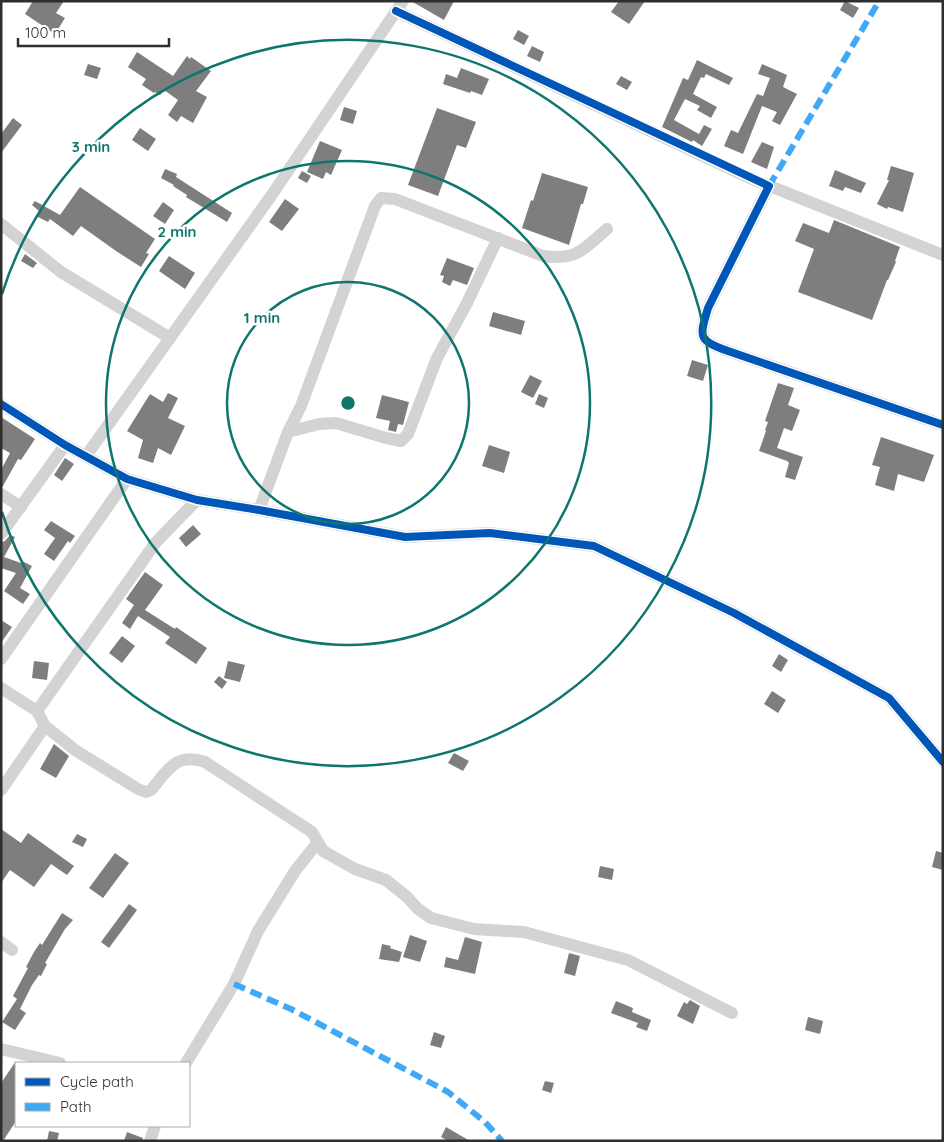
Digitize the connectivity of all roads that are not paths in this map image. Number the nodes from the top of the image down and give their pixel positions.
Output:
1 (400, 6) edge
2 (769, 186) junction
3 (1, 224) edge
4 (606, 229) dead end
5 (498, 238) junction
6 (943, 255) edge
7 (170, 338) junction
8 (1, 404) edge
9 (943, 425) edge
10 (288, 432) junction
11 (65, 445) junction
12 (86, 456) junction
13 (127, 479) junction
14 (1, 494) edge
15 (197, 500) junction
16 (21, 507) junction
17 (259, 510) junction
18 (1, 534) edge
19 (1, 660) edge
20 (1, 688) edge
21 (37, 711) junction
22 (45, 726) junction
23 (943, 762) edge
24 (1, 790) edge
25 (318, 842) junction
26 (1, 942) edge
27 (12, 950) dead end
28 (732, 1013) dead end
29 (1, 1048) edge
30 (56, 1062) edge
31 (187, 1062) edge
32 (155, 1127) edge
33 (150, 1141) edge

1 - 2 street
1 - 7 street
2 - 6 street
2 - 9 street
3 - 7 street
4 - 5 street
5 - 10 street
5 - 10 street
7 - 12 street
8 - 11 street
10 - 17 street
11 - 12 street
11 - 16 street
12 - 13 street
13 - 15 street
13 - 19 street
14 - 16 street
15 - 17 street
15 - 21 street
16 - 18 street
17 - 23 street
20 - 21 street
21 - 22 street
22 - 24 street
22 - 25 street
25 - 28 street
25 - 31 street
26 - 27 street
29 - 30 street
32 - 33 street

